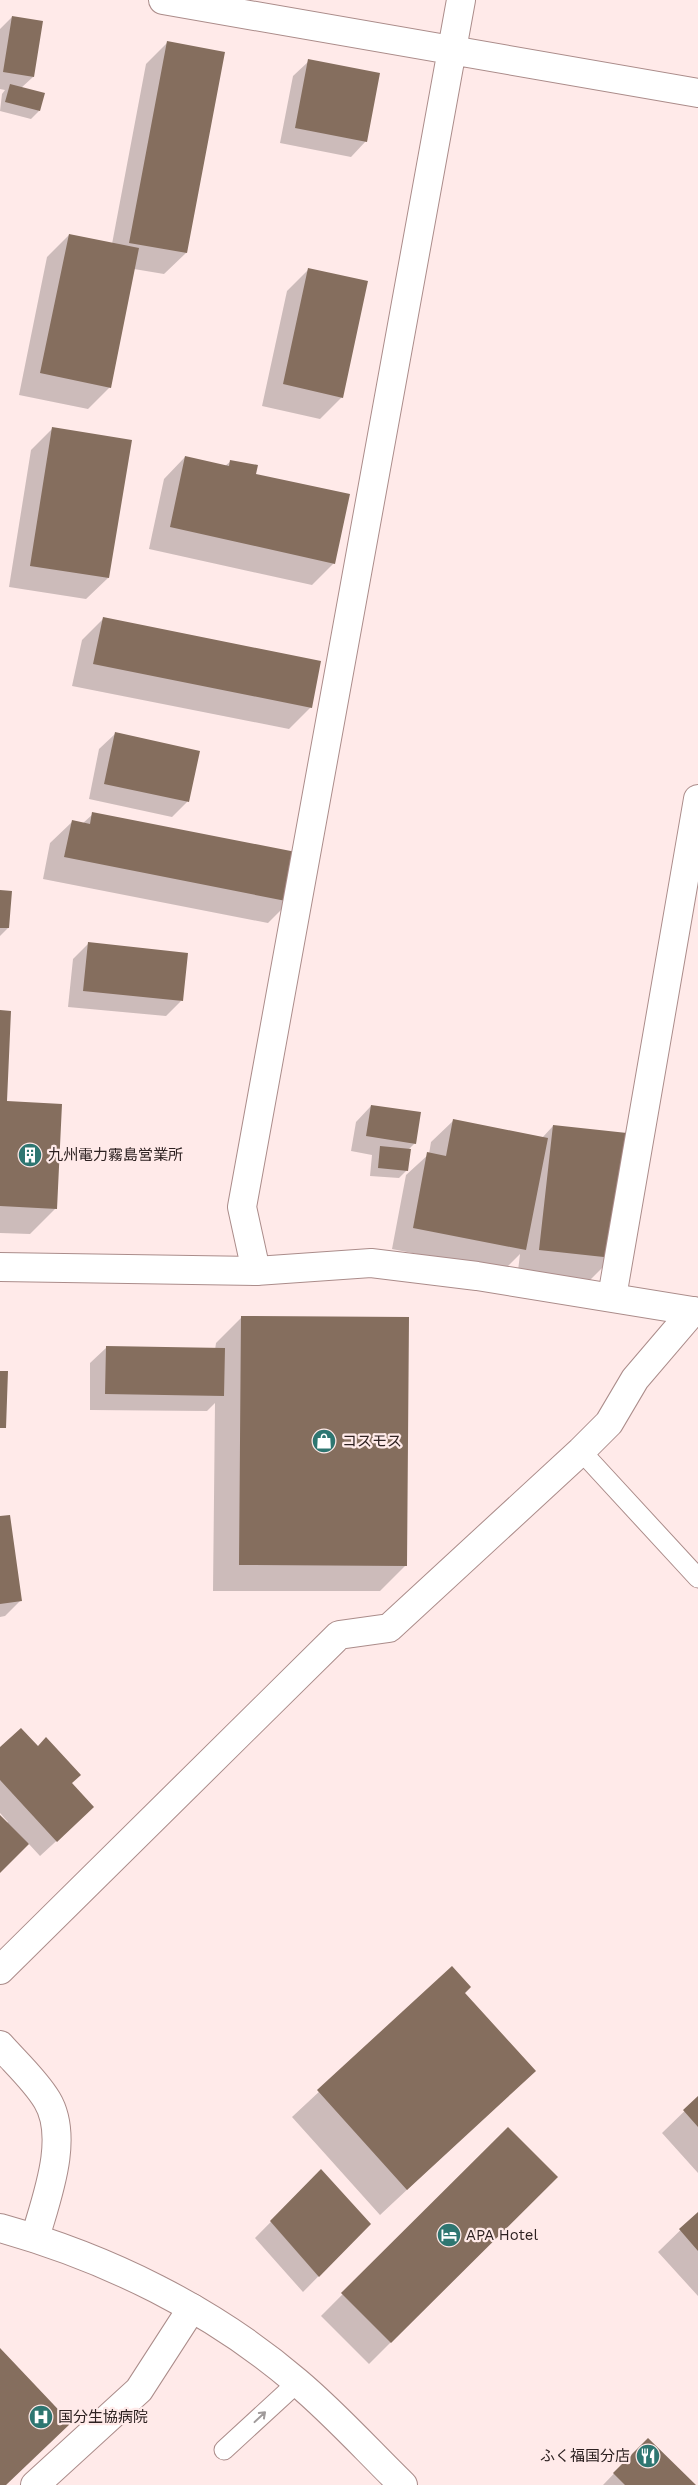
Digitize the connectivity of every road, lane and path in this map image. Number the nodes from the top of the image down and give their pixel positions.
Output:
1 (163, 0) edge
2 (461, 0) edge
3 (452, 50) junction
4 (698, 93) edge
5 (698, 799) edge
6 (0, 1267) edge
7 (256, 1271) junction
8 (612, 1297) junction
9 (695, 1312) edge
10 (581, 1451) junction
11 (698, 1578) edge
12 (0, 1970) edge
13 (0, 2045) edge
14 (0, 2228) edge
15 (35, 2238) junction
16 (192, 2308) junction
17 (298, 2382) junction
18 (224, 2450) dead end
19 (35, 2485) edge
20 (403, 2485) edge

1 - 3 street
2 - 3 street
3 - 4 street
3 - 7 street
5 - 8 street
6 - 7 street
7 - 8 street
8 - 9 street
9 - 10 street
10 - 11 lane
10 - 12 street
13 - 15 street
14 - 15 street
15 - 16 street
16 - 17 street
16 - 19 street
18 -> 17 lane
17 - 20 street

